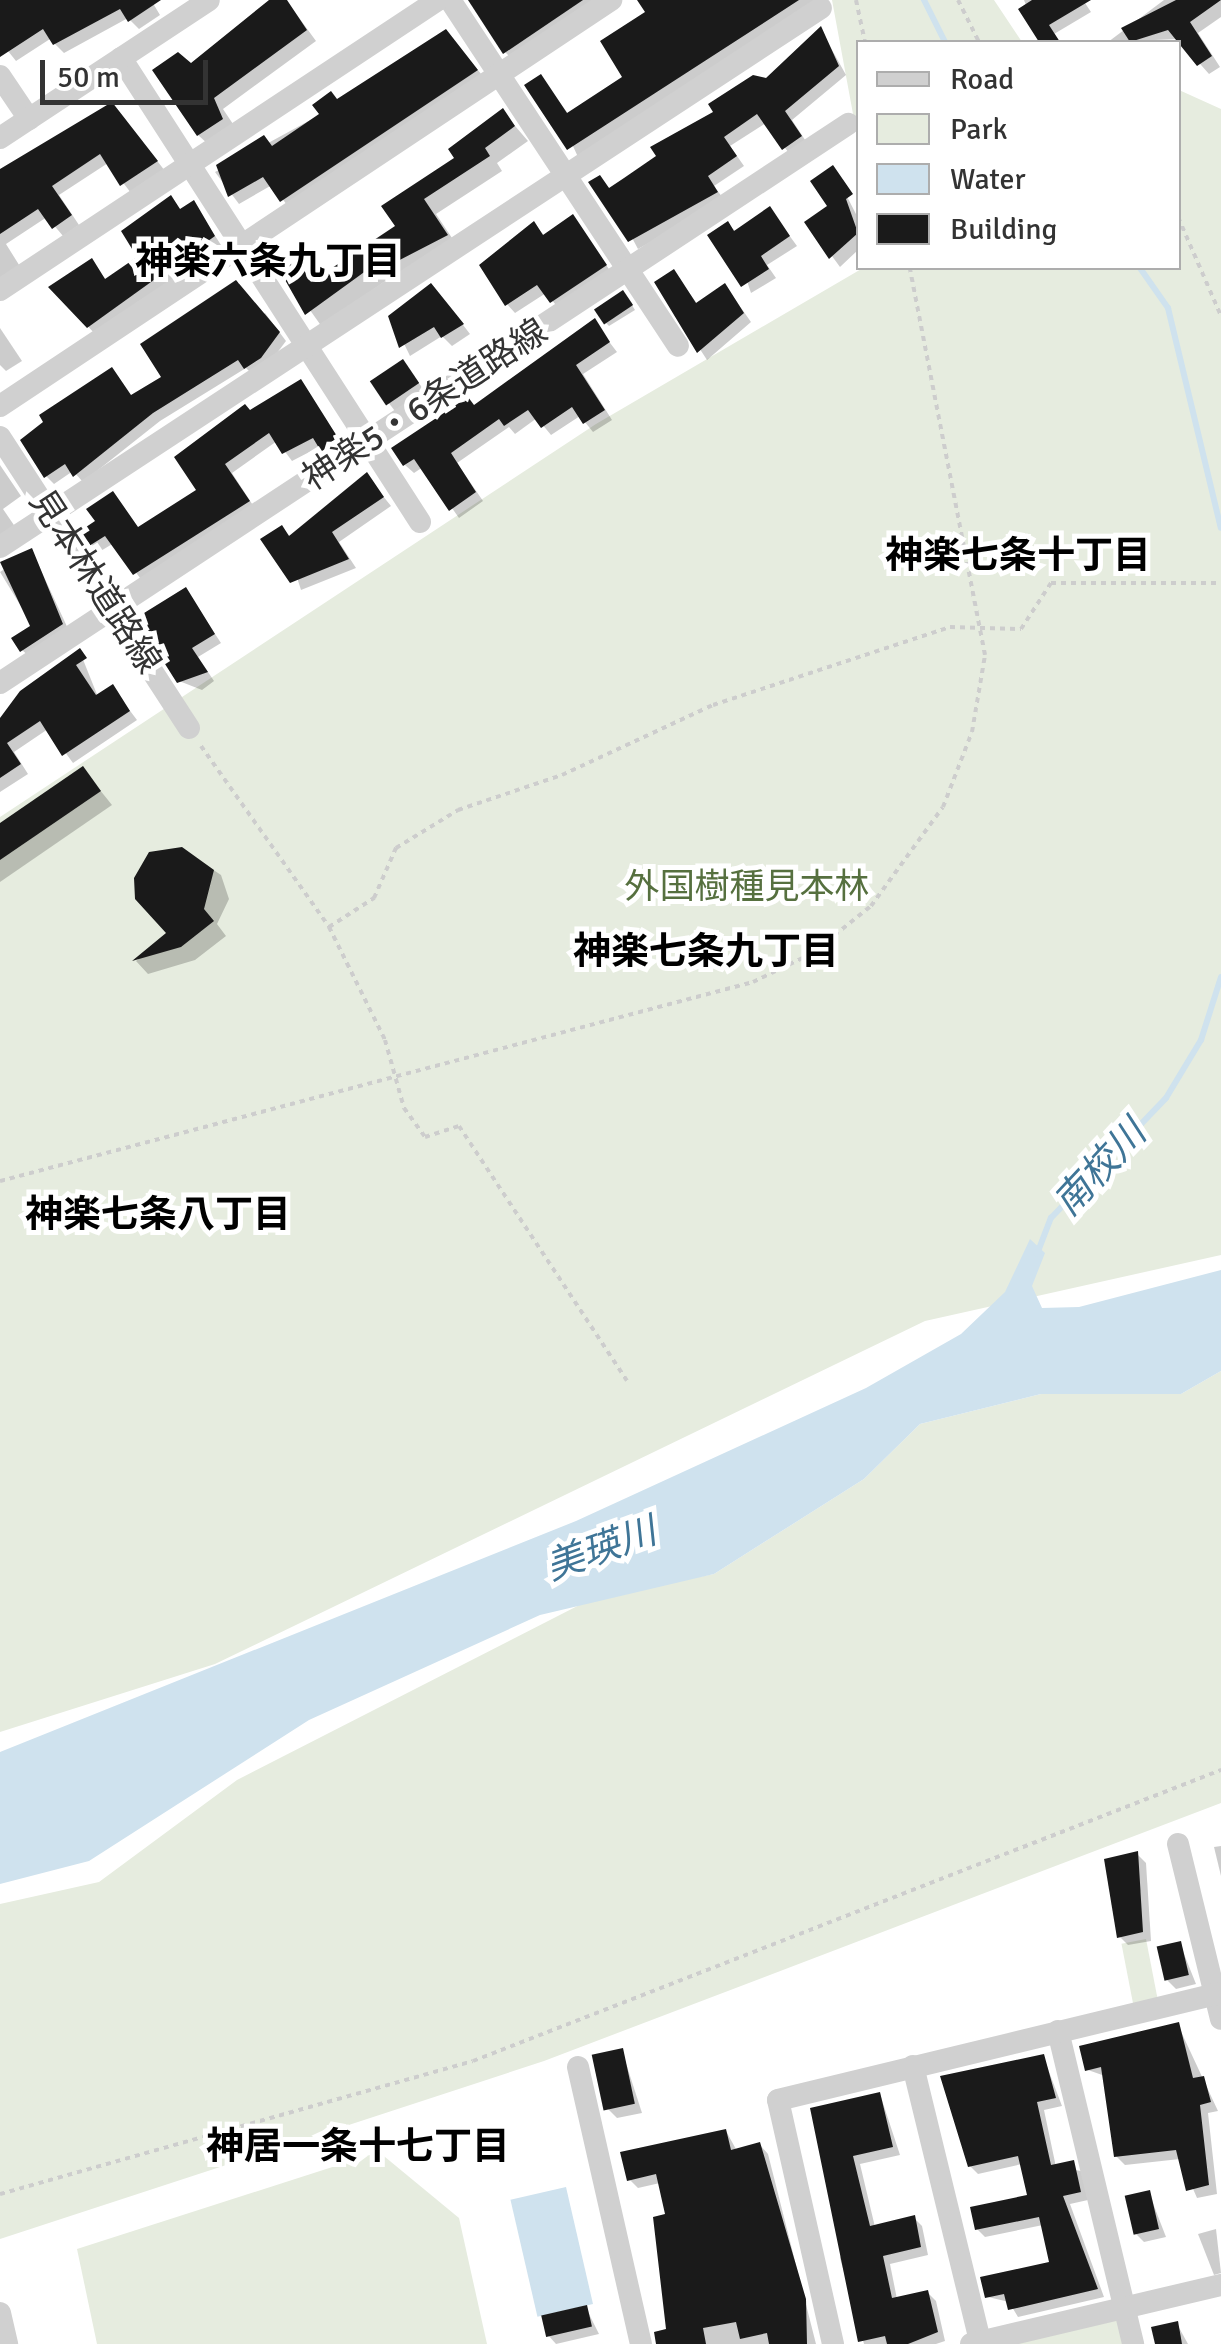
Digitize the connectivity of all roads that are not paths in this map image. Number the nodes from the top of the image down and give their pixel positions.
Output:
1 (209, 0) edge
2 (438, 0) edge
3 (450, 0) edge
4 (612, 0) edge
5 (821, 8) dead end
6 (122, 58) junction
7 (498, 75) junction
8 (0, 76) edge
9 (29, 120) junction
10 (848, 124) dead end
11 (0, 138) edge
12 (192, 164) junction
13 (563, 178) junction
14 (242, 245) junction
15 (629, 273) junction
16 (0, 290) edge
17 (308, 344) junction
18 (678, 346) dead end
19 (0, 406) edge
20 (0, 437) edge
21 (369, 442) junction
22 (50, 514) junction
23 (420, 522) dead end
24 (0, 547) edge
25 (112, 609) junction
26 (0, 684) edge
27 (188, 728) road end
28 (1178, 1844) dead end
29 (1218, 1994) edge
30 (1221, 2020) edge
31 (1058, 2032) junction
32 (578, 2066) dead end
33 (914, 2066) junction
34 (1221, 2285) edge
35 (1124, 2307) junction
36 (0, 2314) edge
37 (977, 2343) edge
38 (8, 2344) edge
39 (641, 2344) edge
40 (833, 2344) edge
41 (1133, 2344) edge

1 - 6 street
2 - 12 street
3 - 7 street
4 - 7 street
5 - 13 street
6 - 9 street
6 - 12 street
7 - 13 street
7 - 14 street
8 - 9 street
9 - 11 street
10 - 15 street, 神楽5・6条道路線
12 - 14 street
12 - 16 street
13 - 15 street
13 - 17 street
14 - 17 street
14 - 19 street
15 - 18 street
15 - 21 street, 神楽5・6条道路線
17 - 21 street
17 - 22 street
20 - 22 street, 見本林道路線
21 - 23 street
21 - 25 street, 神楽5・6条道路線
22 - 24 street
22 - 25 street, 見本林道路線
25 - 26 street, 神楽5・6条道路線
25 - 27 street, 見本林道路線
28 - 29 street
29 - 30 street
29 - 31 street
31 - 33 street
31 - 35 street
32 - 39 street
33 - 37 street
33 - 40 street
34 - 35 street
35 - 37 street
35 - 41 street
36 - 38 street

